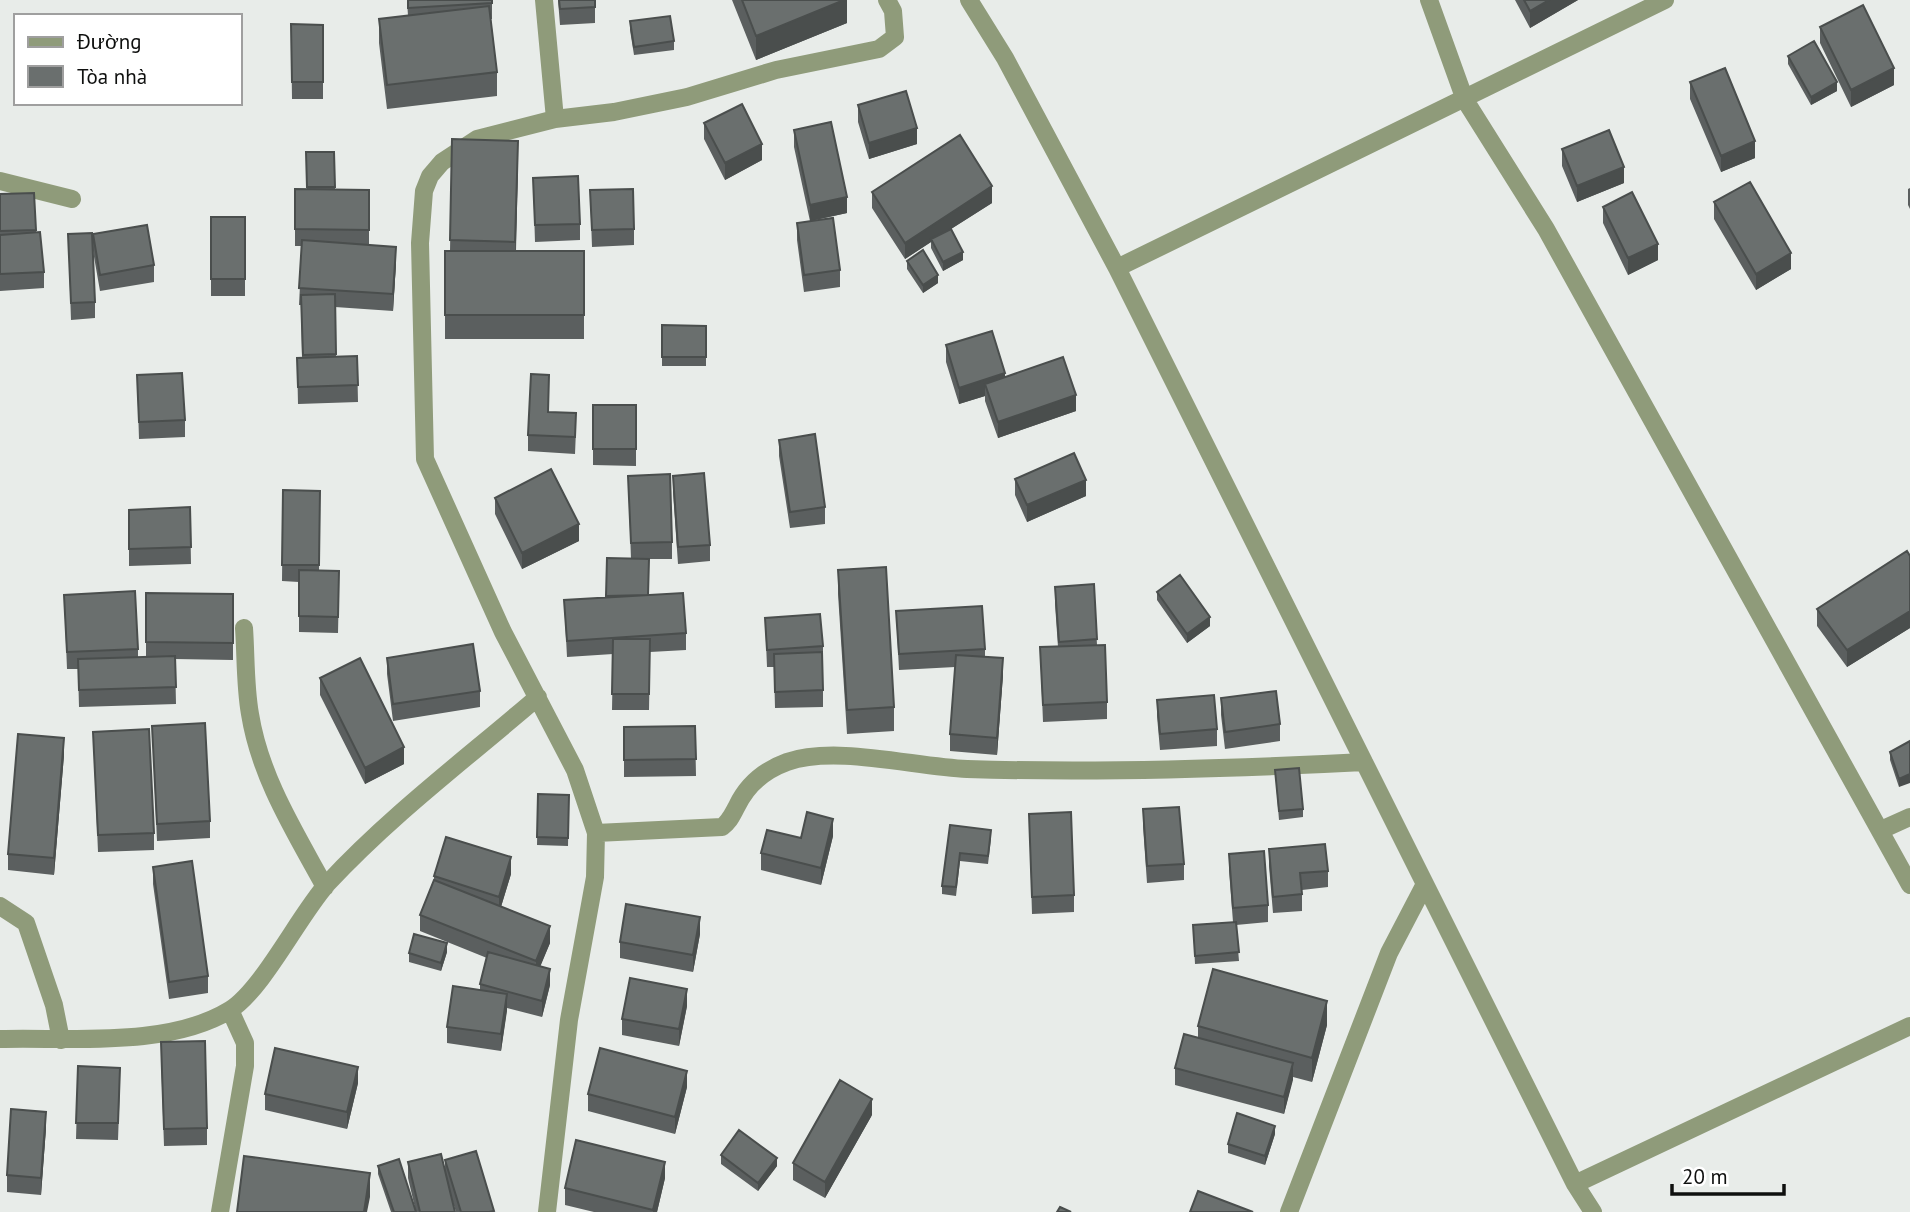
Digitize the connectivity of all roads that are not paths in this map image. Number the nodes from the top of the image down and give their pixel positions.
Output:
1 (544, 0) edge
2 (887, 0) edge
3 (969, 0) edge
4 (1429, 0) edge
5 (1665, 0) edge
6 (1465, 100) junction
7 (555, 119) junction
8 (0, 180) edge
9 (72, 199) dead end
10 (1117, 268) junction
11 (244, 628) dead end
12 (538, 697) junction
13 (1364, 762) junction
14 (1910, 817) edge
15 (1881, 830) junction
16 (596, 833) junction
17 (1425, 884) junction
18 (1910, 885) edge
19 (325, 887) junction
20 (0, 906) edge
21 (230, 1010) junction
22 (1910, 1026) edge
23 (0, 1039) edge
24 (61, 1040) junction
25 (1575, 1184) junction
26 (219, 1212) edge
27 (547, 1212) edge
28 (1289, 1212) edge
29 (1593, 1212) edge

1 - 7 street
2 - 7 street
3 - 10 street
4 - 6 street
5 - 6 street
6 - 10 street
6 - 15 street
7 - 12 street
8 - 9 street
10 - 13 street
11 - 19 street
12 - 16 street
12 - 19 street
13 - 16 street
13 - 17 street
14 - 15 street
15 - 18 street
16 - 27 street
17 - 25 street
17 - 28 street
19 - 21 street
20 - 24 street
21 - 24 street
21 - 26 street
22 - 25 street
23 - 24 street
25 - 29 street

